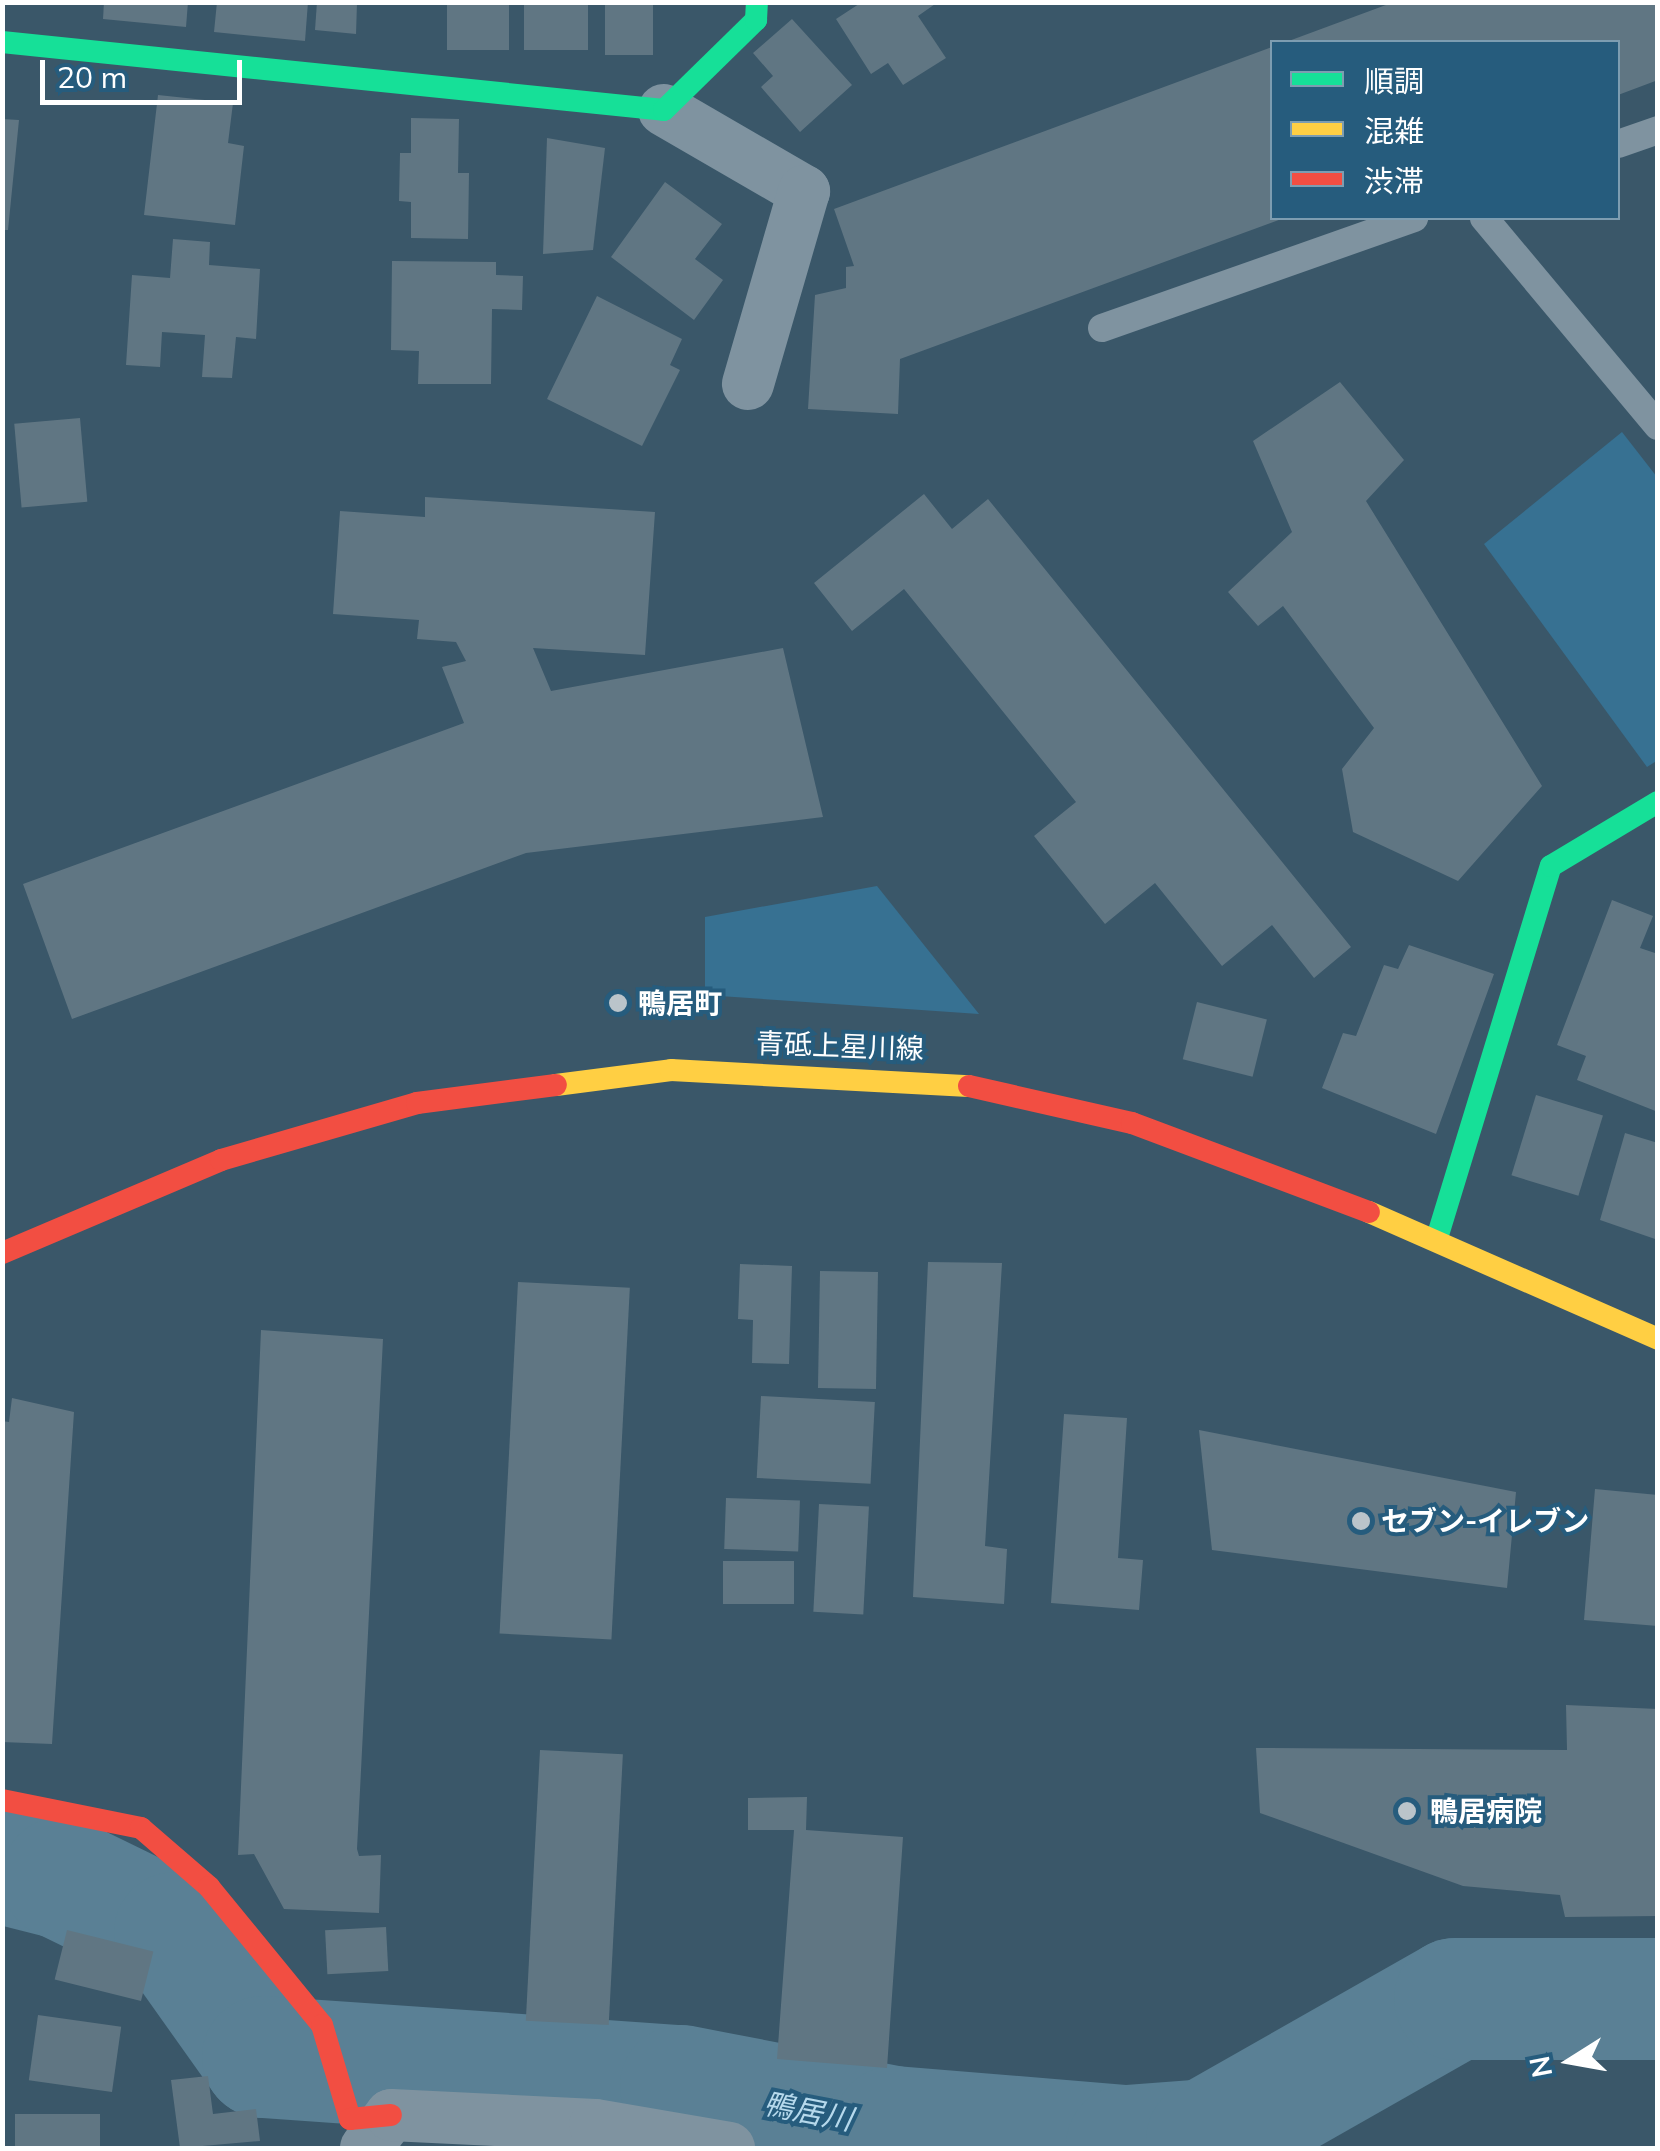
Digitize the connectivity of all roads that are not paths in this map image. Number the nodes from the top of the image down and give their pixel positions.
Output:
1 (757, 2) edge
2 (2, 42) edge
3 (664, 110) junction
4 (1658, 130) edge
5 (1620, 143) edge
6 (1408, 220) edge
7 (1486, 220) edge
8 (1102, 328) dead end
9 (748, 384) dead end
10 (1658, 426) edge
11 (1658, 802) edge
12 (1437, 1238) junction
13 (2, 1253) edge
14 (1658, 1339) edge
15 (2, 1800) edge
16 (367, 2120) edge
17 (729, 2148) edge

1 - 3 street
2 - 3 street
3 - 9 street
4 - 5 lane
6 - 8 lane
7 - 10 lane
11 - 12 street
12 - 13 street, 青砥上星川線
12 - 14 street, 青砥上星川線
15 - 16 street
16 - 17 street

